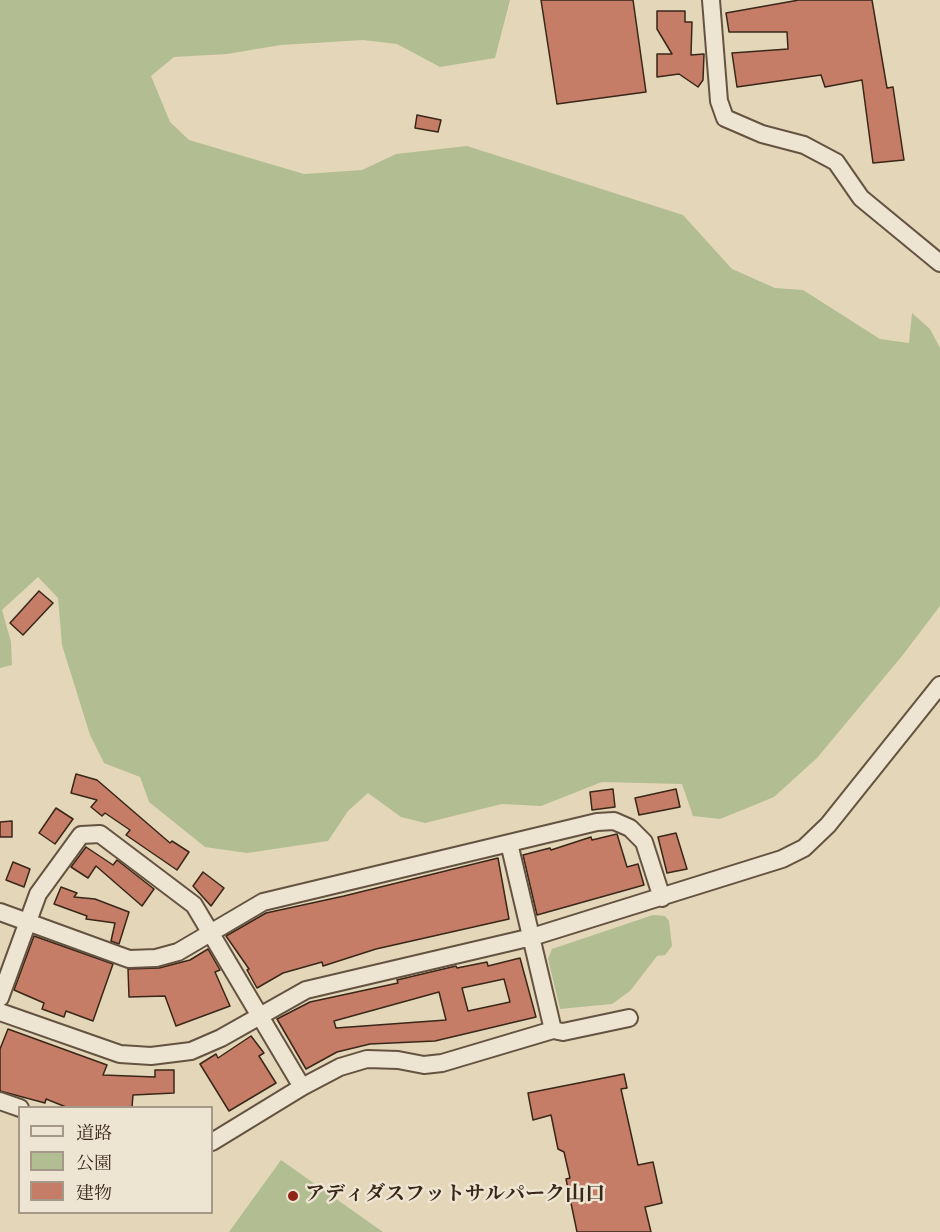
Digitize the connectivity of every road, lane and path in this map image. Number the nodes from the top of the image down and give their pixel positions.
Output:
1 (711, 0) edge
2 (940, 263) edge
3 (940, 685) edge
4 (509, 843) junction
5 (662, 898) junction
6 (0, 912) edge
7 (28, 922) junction
8 (209, 934) junction
9 (532, 937) junction
10 (0, 998) edge
11 (0, 1012) edge
12 (260, 1014) junction
13 (629, 1018) dead end
14 (553, 1030) junction
15 (302, 1087) junction
16 (0, 1101) edge
17 (18, 1107) edge
18 (213, 1141) edge

1 - 2 street
3 - 5 street
4 - 5 street
4 - 8 street
4 - 9 street
5 - 9 street
6 - 7 street
7 - 8 street
7 - 8 street
7 - 10 street
8 - 12 street
9 - 12 street
9 - 14 street
11 - 12 street
12 - 15 street
13 - 14 street
14 - 15 street
15 - 18 street
16 - 17 street

